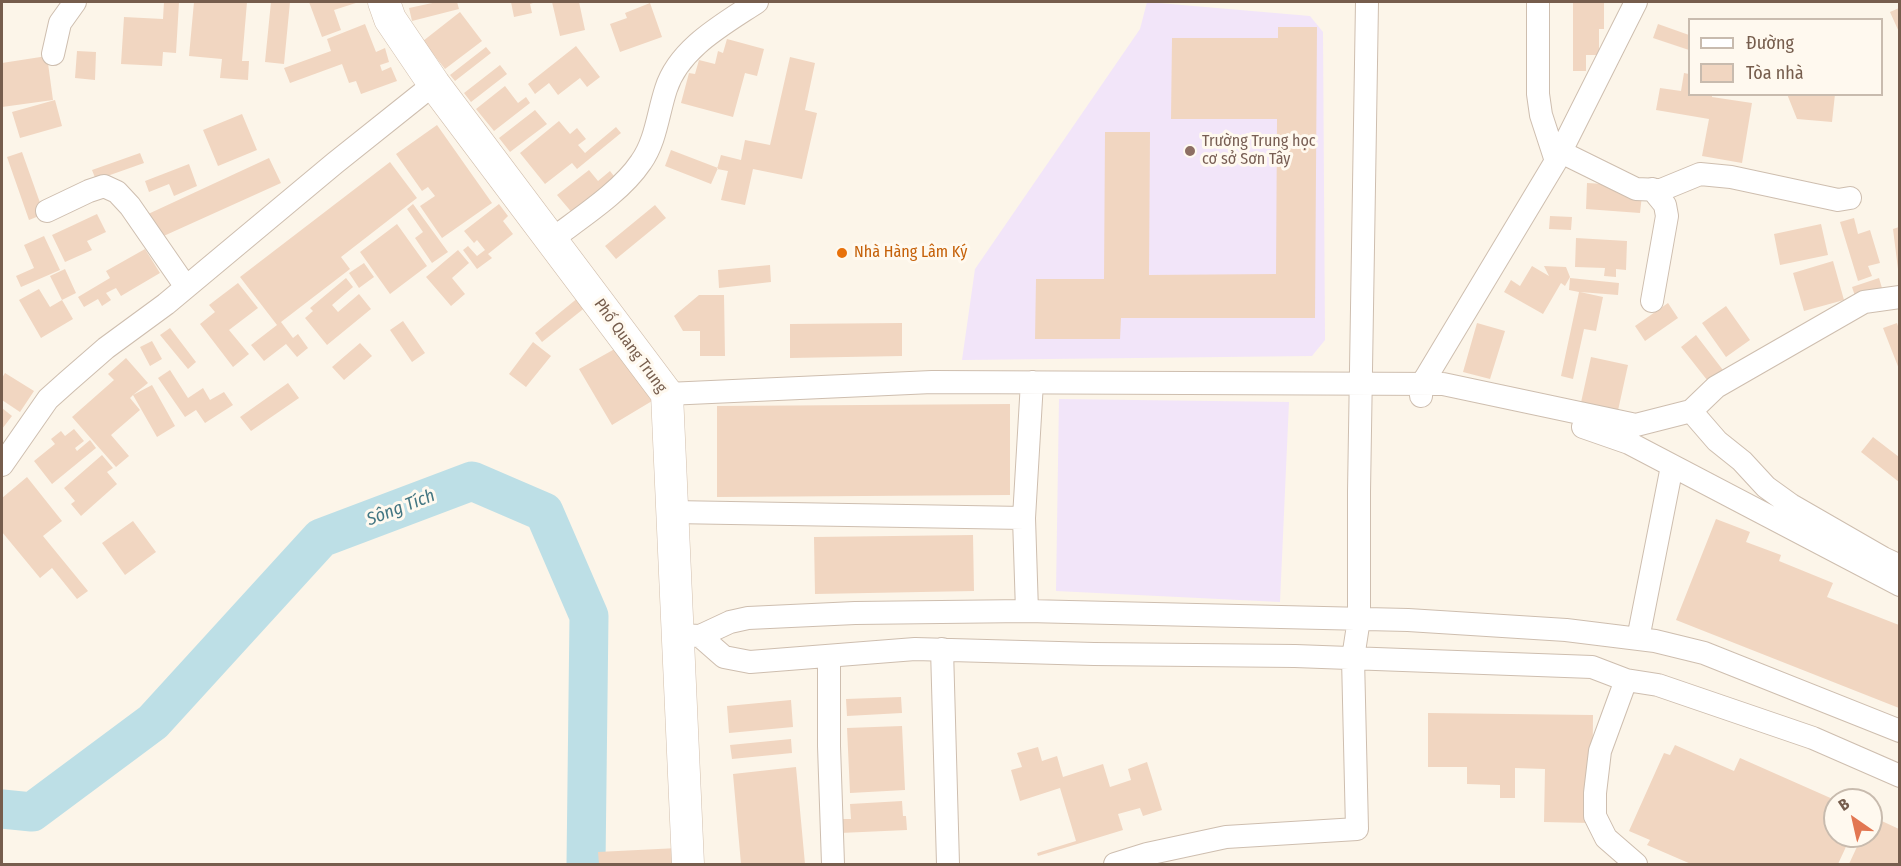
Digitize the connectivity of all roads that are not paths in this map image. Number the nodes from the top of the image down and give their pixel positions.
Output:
1 (75, 2) edge
2 (384, 2) edge
3 (757, 2) edge
4 (1367, 2) edge
5 (1538, 2) edge
6 (1636, 2) edge
7 (53, 54) dead end
8 (434, 84) junction
9 (1558, 157) junction
10 (1652, 189) junction
11 (1850, 198) dead end
12 (47, 211) dead end
13 (551, 240) junction
14 (186, 287) junction
15 (1899, 297) edge
16 (1652, 301) dead end
17 (1032, 382) junction
18 (1362, 384) junction
19 (1422, 384) junction
20 (667, 394) junction
21 (1691, 411) junction
22 (2, 465) edge
23 (1672, 466) junction
24 (672, 512) junction
25 (1024, 518) junction
26 (1899, 566) edge
27 (1899, 585) edge
28 (1027, 611) junction
29 (1359, 619) junction
30 (689, 635) junction
31 (1638, 639) junction
32 (942, 649) junction
33 (829, 656) junction
34 (1353, 658) junction
35 (1626, 680) junction
36 (1899, 731) edge
37 (1899, 776) edge
38 (688, 864) edge
39 (833, 864) edge
40 (948, 864) edge
41 (1114, 864) edge
42 (1636, 864) edge

1 - 7 street
2 - 8 street, Phố Quang Trung
3 - 13 street
4 - 18 street
5 - 9 street
6 - 9 street
8 - 13 street, Phố Quang Trung
8 - 14 street
9 - 10 street
9 - 19 street
10 - 11 street
10 - 16 street
12 - 14 street
13 - 20 street, Phố Quang Trung
14 - 22 street
15 - 21 street
17 - 18 street
17 - 20 street
17 - 25 street
18 - 19 street
18 - 29 street
19 - 21 street
19 - 23 street
20 - 24 street, Phố Quang Trung
21 - 26 street
23 - 27 street
23 - 31 street
24 - 25 street
24 - 30 street, Phố Quang Trung
25 - 28 street
28 - 29 street
28 - 30 street
29 - 31 street
29 - 34 street
30 - 33 street
30 - 38 street, Phố Quang Trung
31 - 36 street
32 - 33 street
32 - 34 street
32 - 40 street
33 - 39 street
34 - 35 street
34 - 41 street
35 - 37 street
35 - 42 street

